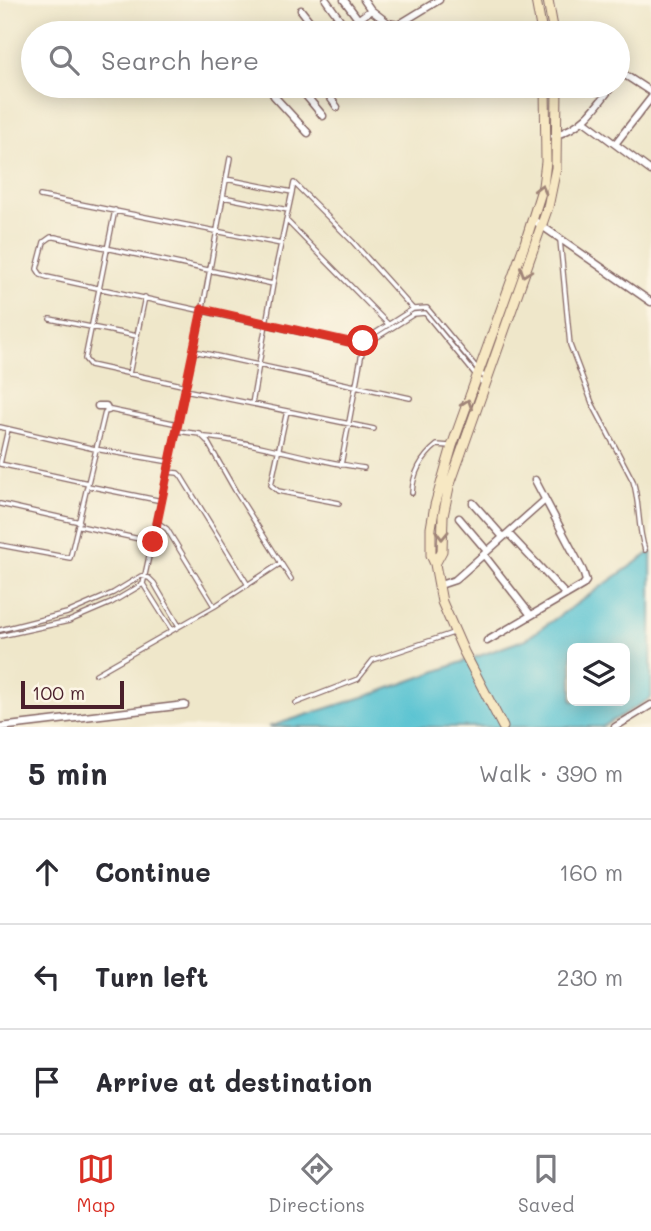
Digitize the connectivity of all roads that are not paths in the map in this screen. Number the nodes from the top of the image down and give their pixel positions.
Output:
1 (326, 0) edge
2 (344, 0) edge
3 (364, 0) edge
4 (439, 0) edge
5 (537, 0) edge
6 (548, 0) edge
7 (301, 10) dead end
8 (371, 10) junction
9 (358, 19) junction
10 (310, 21) edge
11 (338, 21) edge
12 (356, 21) edge
13 (385, 21) edge
14 (403, 21) edge
15 (540, 21) edge
16 (552, 21) edge
17 (630, 78) edge
18 (651, 92) edge
19 (276, 98) edge
20 (308, 98) edge
21 (330, 98) edge
22 (545, 98) edge
23 (556, 98) edge
24 (602, 98) edge
25 (651, 99) edge
26 (337, 107) dead end
27 (323, 116) dead end
28 (583, 121) junction
29 (308, 133) dead end
30 (556, 135) junction
31 (544, 138) junction
32 (615, 144) junction
33 (230, 158) dead end
34 (651, 171) edge
35 (226, 179) junction
36 (292, 192) junction
37 (40, 196) dead end
38 (223, 197) junction
39 (115, 210) junction
40 (288, 210) junction
41 (532, 219) junction
42 (286, 220) junction
43 (541, 225) junction
44 (217, 231) junction
45 (559, 237) junction
46 (281, 244) junction
47 (107, 248) junction
48 (209, 271) junction
49 (272, 284) junction
50 (101, 288) junction
51 (145, 298) junction
52 (651, 302) edge
53 (202, 309) junction
54 (413, 309) junction
55 (50, 319) dead end
56 (266, 324) junction
57 (388, 325) junction
58 (91, 327) junction
59 (136, 336) junction
60 (363, 344) junction
61 (194, 351) junction
62 (258, 365) junction
63 (478, 373) junction
64 (129, 374) junction
65 (487, 383) junction
66 (357, 387) junction
67 (186, 388) junction
68 (410, 398) dead end
69 (252, 404) junction
70 (98, 406) dead end
71 (108, 410) junction
72 (287, 411) junction
73 (178, 424) junction
74 (349, 425) junction
75 (0, 428) edge
76 (8, 429) junction
77 (374, 429) dead end
78 (177, 430) junction
79 (204, 437) junction
80 (452, 446) junction
81 (95, 449) junction
82 (279, 450) junction
83 (170, 462) junction
84 (0, 464) edge
85 (341, 465) junction
86 (364, 468) dead end
87 (168, 472) junction
88 (535, 480) dead end
89 (266, 482) dead end
90 (88, 485) junction
91 (271, 485) junction
92 (412, 493) dead end
93 (545, 500) junction
94 (162, 501) junction
95 (339, 503) dead end
96 (473, 503) dead end
97 (0, 504) edge
98 (440, 505) junction
99 (460, 517) dead end
100 (157, 522) junction
101 (80, 524) junction
102 (506, 535) junction
103 (153, 542) junction
104 (0, 545) edge
105 (645, 550) dead end
106 (486, 553) junction
107 (281, 564) junction
108 (145, 576) junction
109 (290, 579) dead end
110 (143, 584) junction
111 (248, 585) junction
112 (440, 585) junction
113 (566, 594) junction
114 (215, 606) junction
115 (530, 614) junction
116 (179, 626) junction
117 (0, 629) edge
118 (172, 630) junction
119 (455, 632) junction
120 (0, 636) edge
121 (488, 641) dead end
122 (96, 674) dead end
123 (296, 703) dead end
124 (185, 705) dead end
125 (651, 705) edge
126 (0, 727) edge
127 (503, 727) edge
128 (615, 727) edge

1 - 11 street
2 - 9 street
3 - 8 street
4 - 14 street
5 - 15 street
6 - 16 street
7 - 10 street
8 - 9 street
8 - 13 street
9 - 12 street
17 - 18 street
19 - 29 street
20 - 27 street
21 - 26 street
22 - 31 street
23 - 30 street
24 - 28 street
25 - 32 street
28 - 30 street
28 - 32 street
30 - 31 street
30 - 43 street
41 -> 31 street
32 - 34 street
33 - 35 lane
35 - 36 lane
35 - 38 lane
36 - 40 lane
36 - 54 lane
37 - 39 lane
38 - 40 lane
38 - 44 lane
39 - 44 lane
39 - 47 lane
40 - 42 lane
41 - 43 street
41 - 63 street
42 - 46 lane
42 - 57 lane
43 - 45 street
43 -> 65 street
44 - 46 lane
44 - 48 lane
45 - 52 street
45 - 105 lane
46 - 49 lane
47 - 48 lane
47 - 50 lane
47 - 50 lane
48 - 49 lane
48 - 53 lane
49 - 56 lane
50 - 51 lane
50 - 58 lane
51 - 53 lane
51 - 59 lane
53 - 56 lane
53 - 61 lane
54 - 57 lane
54 - 63 lane
55 - 58 lane
56 - 60 lane
56 - 62 lane
57 - 60 lane
58 - 59 lane
58 - 64 lane
59 - 64 lane
60 - 63 lane
60 - 66 lane
61 - 62 lane
61 - 67 lane
62 - 66 lane
62 - 69 lane
63 - 65 lane
80 -> 63 street
64 - 67 lane
65 - 98 street
66 - 68 lane
66 - 74 lane
67 - 69 lane
67 - 73 lane
69 - 72 lane
70 - 71 street
71 - 73 lane
71 - 81 lane
72 - 74 lane
72 - 82 lane
73 - 78 lane
74 - 77 lane
74 - 85 lane
75 - 76 lane
76 - 81 lane
76 - 84 lane
78 - 79 lane
78 - 83 lane
79 - 82 lane
79 - 107 lane
80 - 92 lane
80 - 98 street
81 - 83 lane
81 - 90 lane
82 - 85 lane
82 - 91 lane
83 - 87 lane
84 - 90 lane
85 - 86 lane
87 - 94 lane
87 - 111 lane
88 - 93 street
89 - 91 lane
90 - 94 lane
90 - 101 lane
91 - 95 lane
93 - 102 street
93 - 113 street
94 - 100 lane
96 - 102 street
97 - 101 lane
98 - 112 street
99 - 106 street
100 - 103 lane
100 - 114 lane
101 - 103 lane
101 - 104 lane
102 - 106 street
102 - 113 street
103 - 108 lane
106 - 112 street
106 - 115 street
107 - 109 lane
107 - 111 lane
108 - 110 lane
108 - 116 lane
108 - 117 lane
110 - 118 lane
110 - 120 lane
111 - 114 lane
112 - 119 street
113 - 115 street
114 - 116 lane
115 - 121 street
116 - 118 lane
118 - 122 lane
119 - 123 lane
119 - 127 street
124 - 126 street
125 - 128 street

